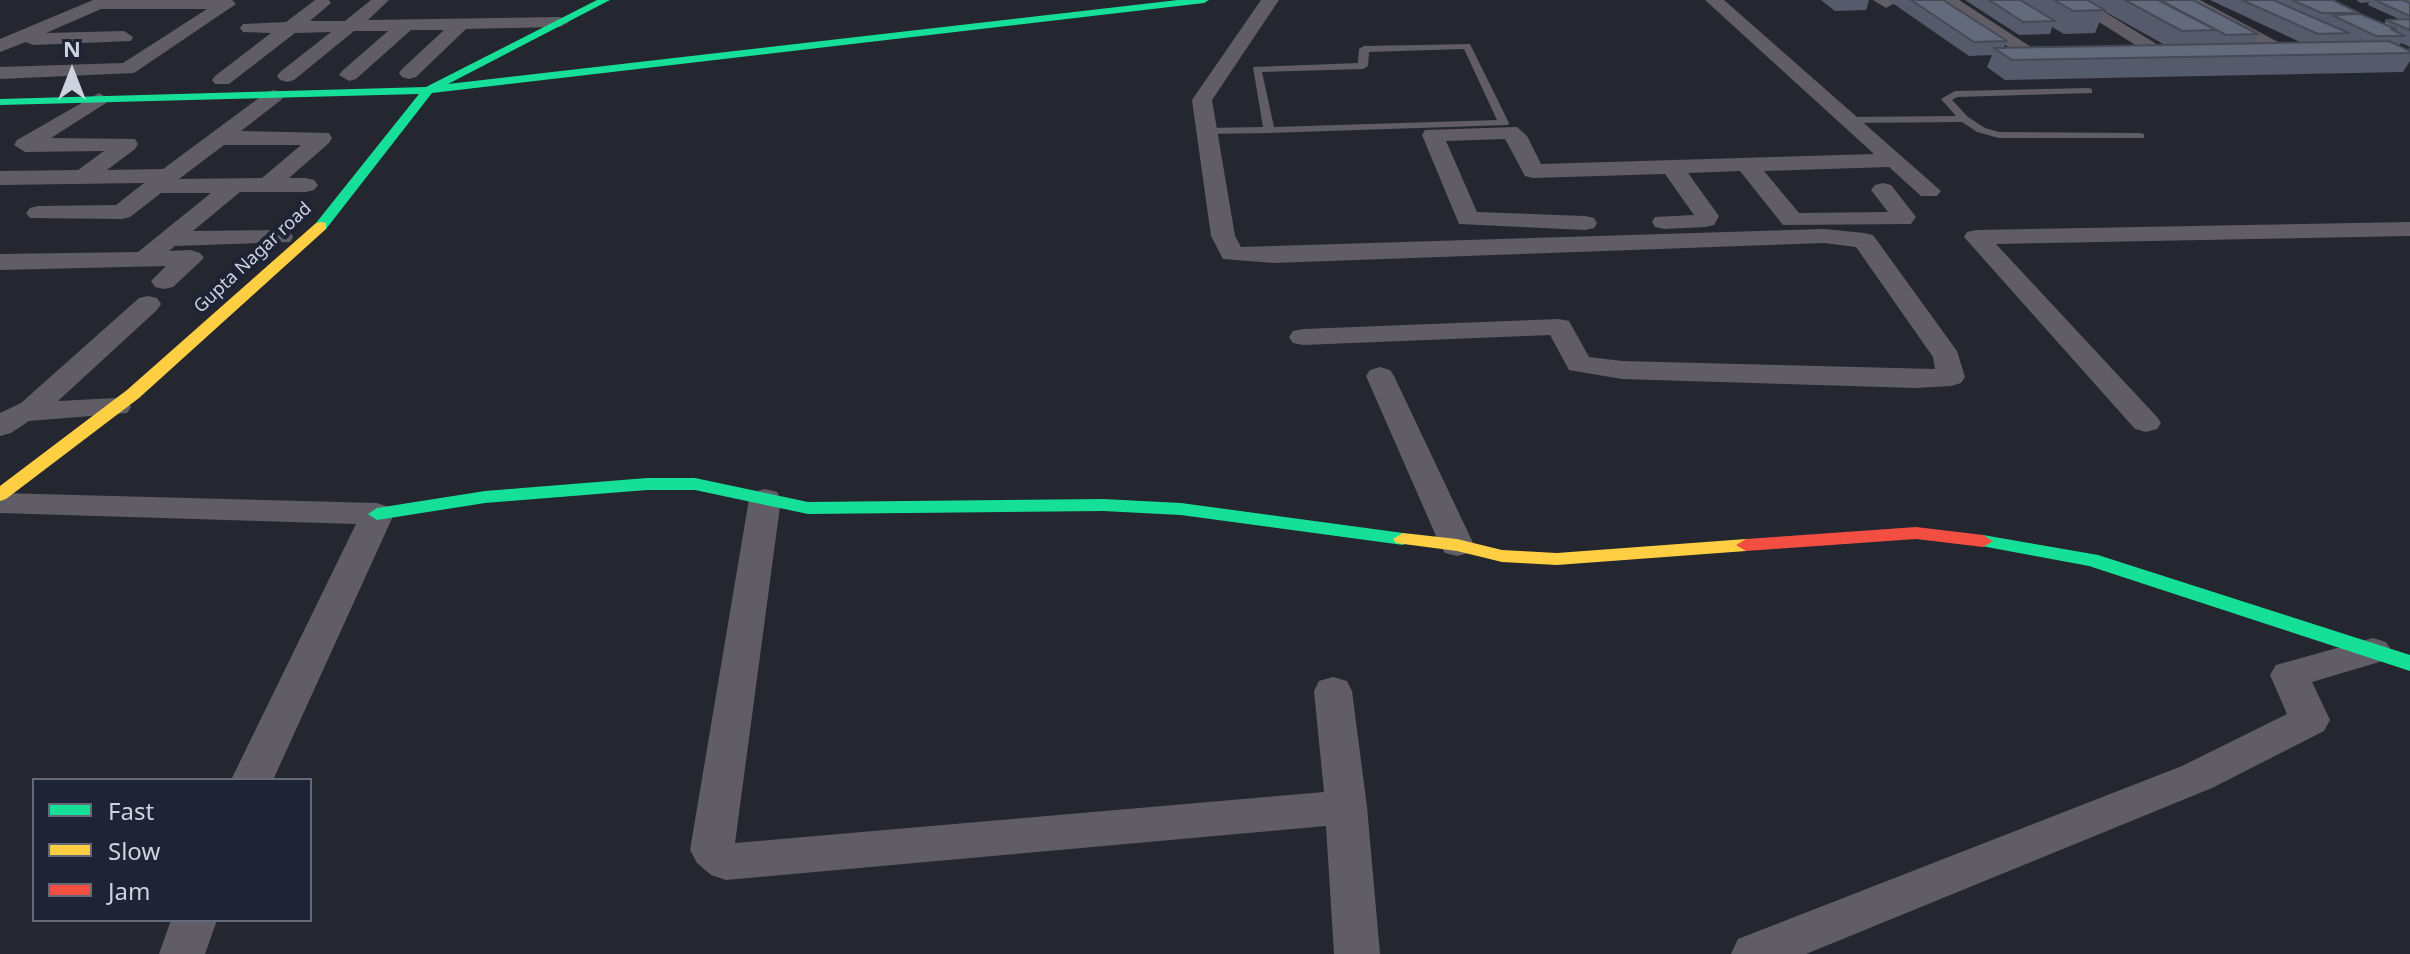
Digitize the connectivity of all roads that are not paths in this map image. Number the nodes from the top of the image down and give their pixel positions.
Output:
1 (605, 0) edge
2 (1204, 0) edge
3 (1270, 0) edge
4 (1714, 0) edge
5 (1947, 0) edge
6 (2073, 0) edge
7 (2187, 0) edge
8 (381, 1) edge
9 (103, 2) edge
10 (322, 3) dead end
11 (423, 6) dead end
12 (560, 22) junction
13 (461, 24) junction
14 (401, 25) junction
15 (350, 26) junction
16 (249, 28) dead end
17 (290, 28) junction
18 (124, 37) dead end
19 (7, 43) edge
20 (2247, 57) edge
21 (2139, 60) edge
22 (2002, 63) edge
23 (0, 73) edge
24 (409, 73) dead end
25 (349, 75) dead end
26 (287, 76) dead end
27 (222, 80) dead end
28 (428, 90) junction
29 (2088, 91) dead end
30 (274, 96) junction
31 (99, 99) junction
32 (0, 102) edge
33 (1964, 119) junction
34 (1849, 120) junction
35 (1269, 130) junction
36 (1207, 131) junction
37 (2140, 136) dead end
38 (219, 138) junction
39 (25, 145) junction
40 (1895, 160) junction
41 (1, 164) edge
42 (1747, 165) junction
43 (1672, 167) junction
44 (1533, 171) junction
45 (84, 177) junction
46 (162, 181) junction
47 (268, 185) junction
48 (306, 185) dead end
49 (234, 186) junction
50 (1883, 190) dead end
51 (1929, 191) dead end
52 (122, 212) junction
53 (38, 213) dead end
54 (1558, 224) junction
55 (2410, 229) edge
56 (281, 237) dead end
57 (168, 239) junction
58 (144, 259) junction
59 (57, 261) junction
60 (0, 262) edge
61 (164, 281) dead end
62 (148, 304) dead end
63 (1303, 337) dead end
64 (1380, 376) dead end
65 (116, 407) junction
66 (30, 411) junction
67 (2146, 423) dead end
68 (0, 427) edge
69 (5, 490) edge
70 (765, 499) junction
71 (377, 514) junction
72 (1457, 545) junction
73 (2373, 651) junction
74 (2410, 663) edge
75 (1333, 691) dead end
76 (253, 778) edge
77 (1346, 807) junction
78 (193, 922) edge
79 (182, 954) edge
80 (1357, 954) edge
81 (1754, 954) edge

1 - 12 street, Gupta Nagar road
2 - 28 street
3 - 36 street
4 - 34 street
5 - 22 street
6 - 21 street
7 - 20 street
8 - 15 street
9 - 19 street
9 - 23 street
10 - 17 street
11 - 14 street
12 - 13 street
12 - 28 street, Gupta Nagar road
13 - 14 street
13 - 24 street
14 - 15 street
14 - 25 street
15 - 17 street
15 - 26 street
16 - 17 street
17 - 27 street
18 - 19 street
28 - 30 street
28 - 65 street, Gupta Nagar road
29 - 33 lane
30 - 31 street
30 - 38 street
31 - 32 street
31 - 39 street
33 - 34 lane
33 - 37 lane
34 - 40 street
35 - 35 lane
35 - 36 lane
36 - 63 street
38 - 46 street
38 - 47 street
39 - 41 street
39 - 45 street
40 - 42 street
40 - 51 street
41 - 45 street
42 - 43 street
42 - 50 street
43 - 44 street
43 - 54 street
44 - 54 street
44 - 54 street
45 - 46 street
46 - 49 street
46 - 52 street
47 - 48 street
47 - 49 street
49 - 57 street
52 - 53 street
52 - 59 street
55 - 67 street
56 - 57 street
57 - 58 street
58 - 59 street
58 - 61 street
59 - 60 street
62 - 66 street
64 - 72 street
65 - 66 street
65 - 69 street, Gupta Nagar road
66 - 68 street
69 - 71 street
70 - 71 street
70 - 72 street
70 - 77 street
71 - 76 street
72 - 73 street
73 - 74 street
73 - 81 street
75 - 77 street
77 - 80 street
78 - 79 street

